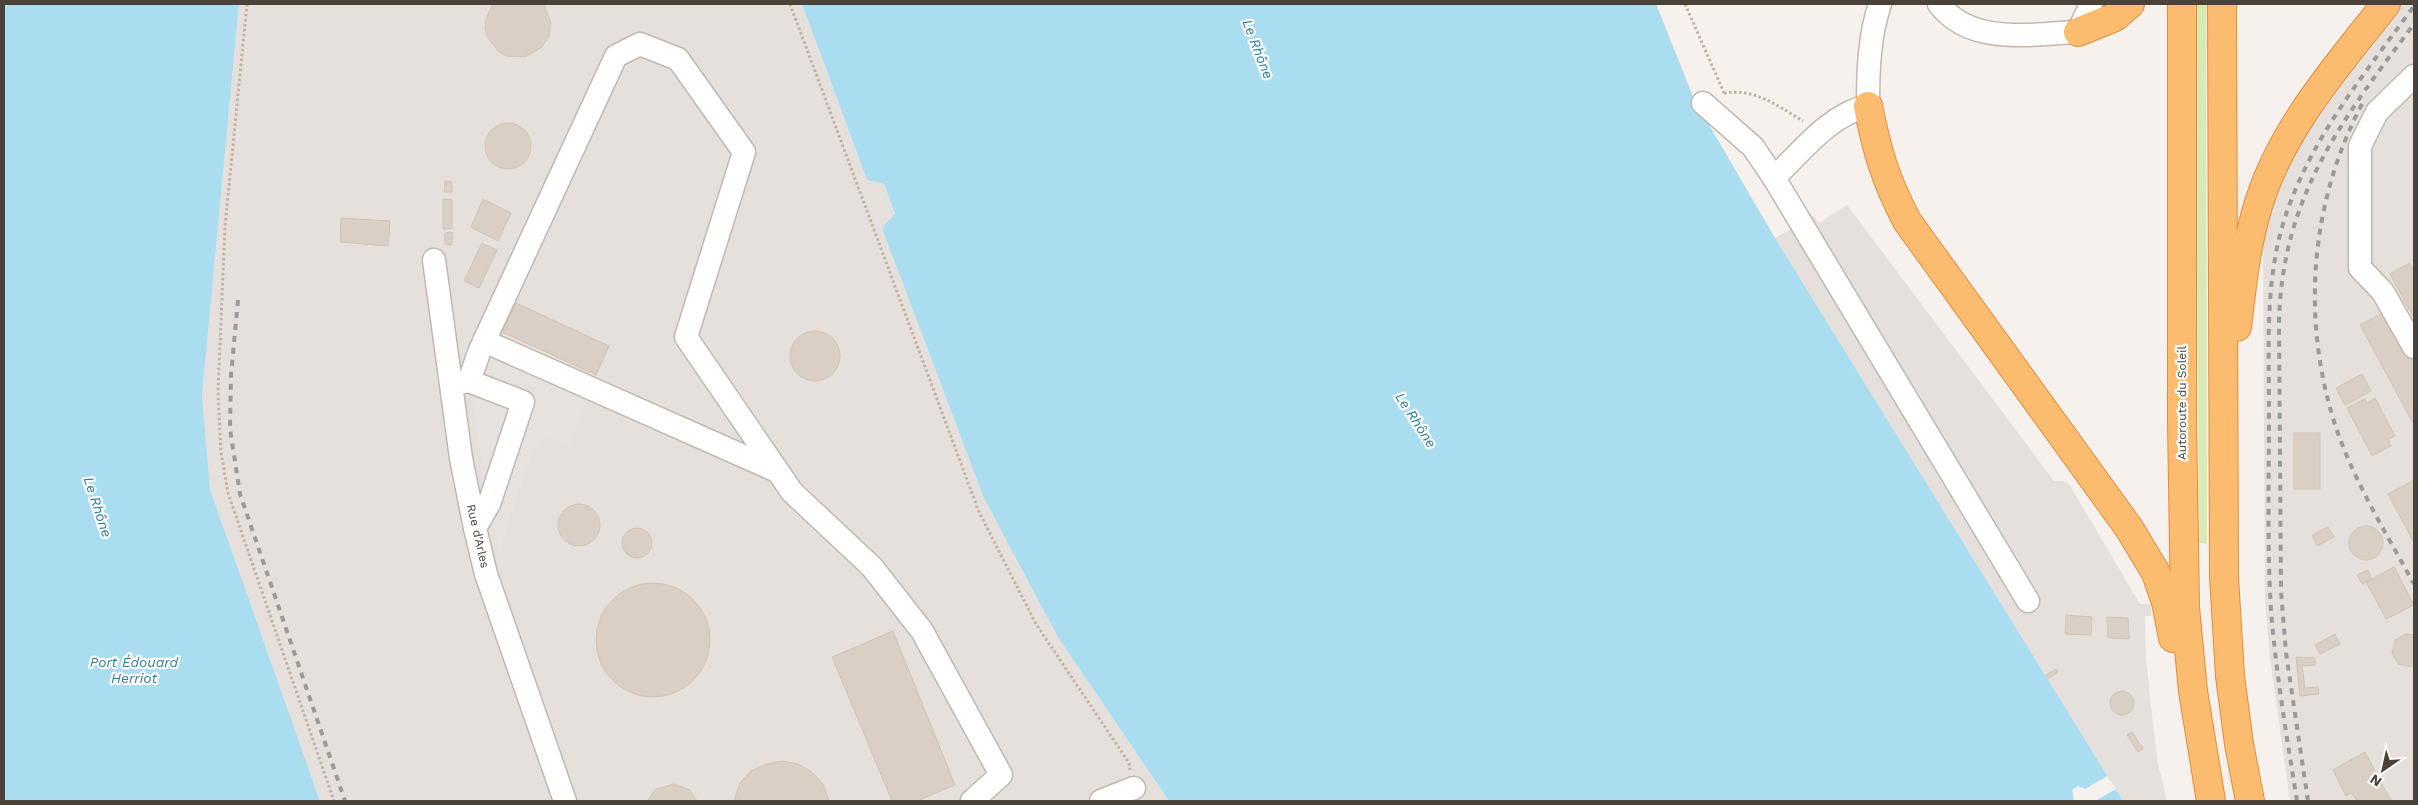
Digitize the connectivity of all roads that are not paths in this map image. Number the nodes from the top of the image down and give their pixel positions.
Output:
1 (1880, 4) edge
2 (1939, 4) edge
3 (2091, 4) edge
4 (2130, 4) edge
5 (2182, 4) edge
6 (2222, 4) edge
7 (2386, 4) edge
8 (2078, 32) junction
9 (2414, 76) edge
10 (1703, 103) dead end
11 (1868, 106) junction
12 (1774, 178) junction
13 (434, 260) dead end
14 (484, 341) junction
15 (2414, 347) edge
16 (461, 383) junction
17 (2223, 437) junction
18 (777, 471) junction
19 (475, 528) junction
20 (2028, 601) dead end
21 (1134, 788) road end
22 (565, 801) edge
23 (972, 801) edge
24 (1101, 801) edge
25 (2211, 801) edge
26 (2250, 801) edge

1 - 11 street
2 - 8 street
3 - 8 street
4 - 8 highway
5 - 25 highway, Autoroute du Soleil
6 - 17 highway
7 - 17 highway
9 - 15 street
10 - 12 street
11 - 12 street
11 - 25 highway
12 - 20 street
13 - 16 street, Rue d'Arles
14 - 16 street
14 - 18 street
14 - 18 street
16 - 19 street, Rue d'Arles
16 - 19 street
17 - 26 highway
18 - 23 street
19 - 22 street, Rue d'Arles
21 - 24 street

